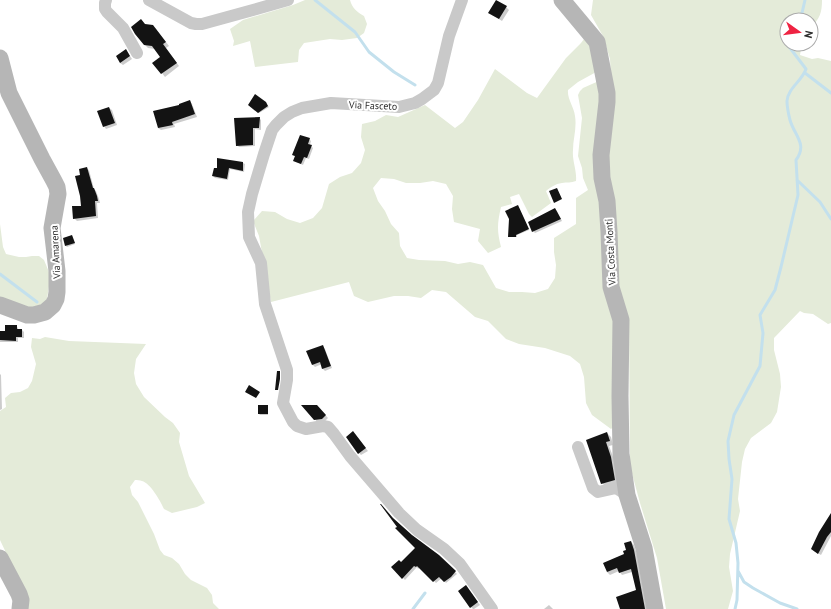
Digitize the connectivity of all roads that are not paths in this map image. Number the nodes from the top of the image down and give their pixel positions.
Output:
1 (106, 0) edge
2 (149, 0) edge
3 (288, 0) edge
4 (462, 0) edge
5 (562, 0) edge
6 (138, 53) dead end
7 (0, 58) edge
8 (0, 305) edge
9 (578, 447) dead end
10 (627, 495) junction
11 (0, 558) edge
12 (20, 609) edge
13 (492, 609) edge
14 (655, 609) edge

1 - 6 street
2 - 3 street
4 - 13 street, Via Fasceto
5 - 10 street, Via Costa Monti
7 - 8 street, Via Amarena
9 - 10 street
10 - 14 street, Via Costa Monti
11 - 12 street

